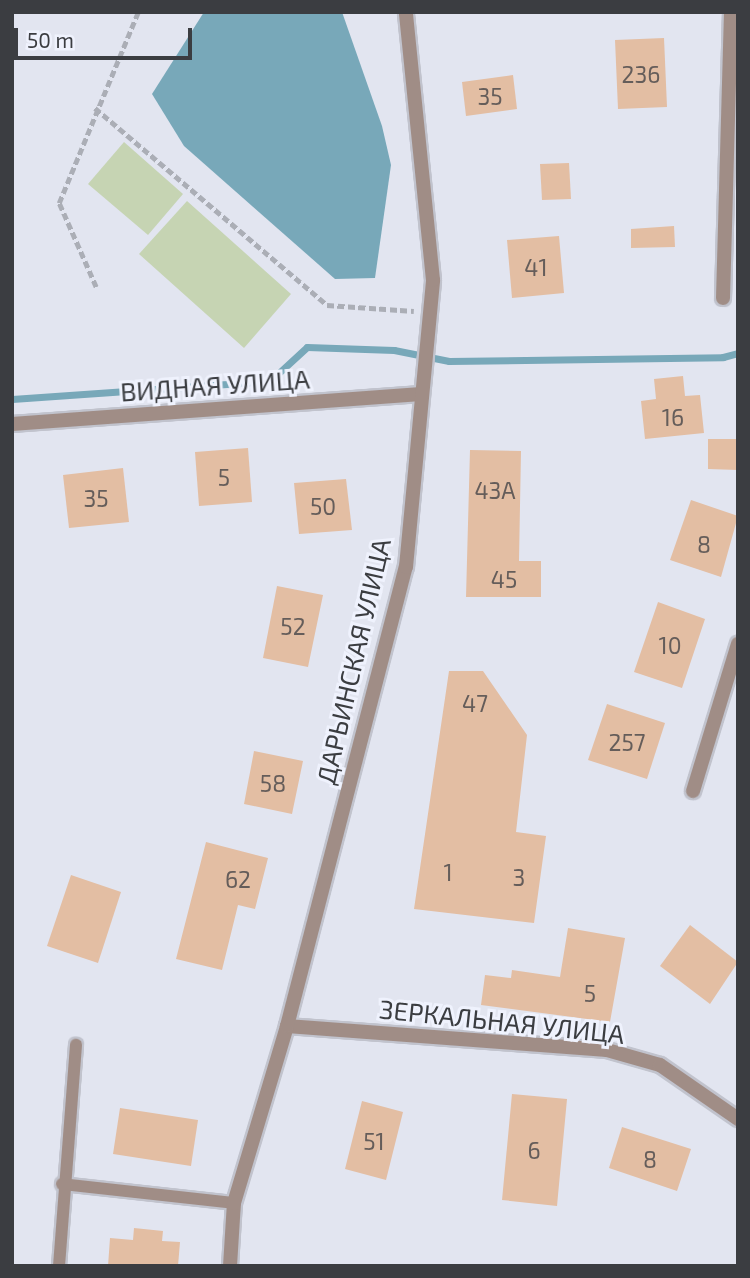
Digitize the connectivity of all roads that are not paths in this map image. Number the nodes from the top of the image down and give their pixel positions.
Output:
1 (406, 12) edge
2 (732, 12) edge
3 (723, 298) dead end
4 (421, 394) junction
5 (12, 424) edge
6 (738, 644) edge
7 (693, 791) dead end
8 (287, 1026) junction
9 (76, 1045) dead end
10 (738, 1119) edge
11 (62, 1184) junction
12 (234, 1203) junction
13 (59, 1266) edge
14 (230, 1266) edge

1 - 4 street, ДАРЬИНСКАЯ УЛИЦА
2 - 3 street
4 - 5 street, ВИДНАЯ УЛИЦА
4 - 8 street, ДАРЬИНСКАЯ УЛИЦА
6 - 7 street
8 - 10 street, ЗЕРКАЛЬНАЯ УЛИЦА
8 - 12 street, ДАРЬИНСКАЯ УЛИЦА
9 - 11 lane
11 - 12 lane
11 - 13 lane
12 - 14 street, ДАРЬИНСКАЯ УЛИЦА

